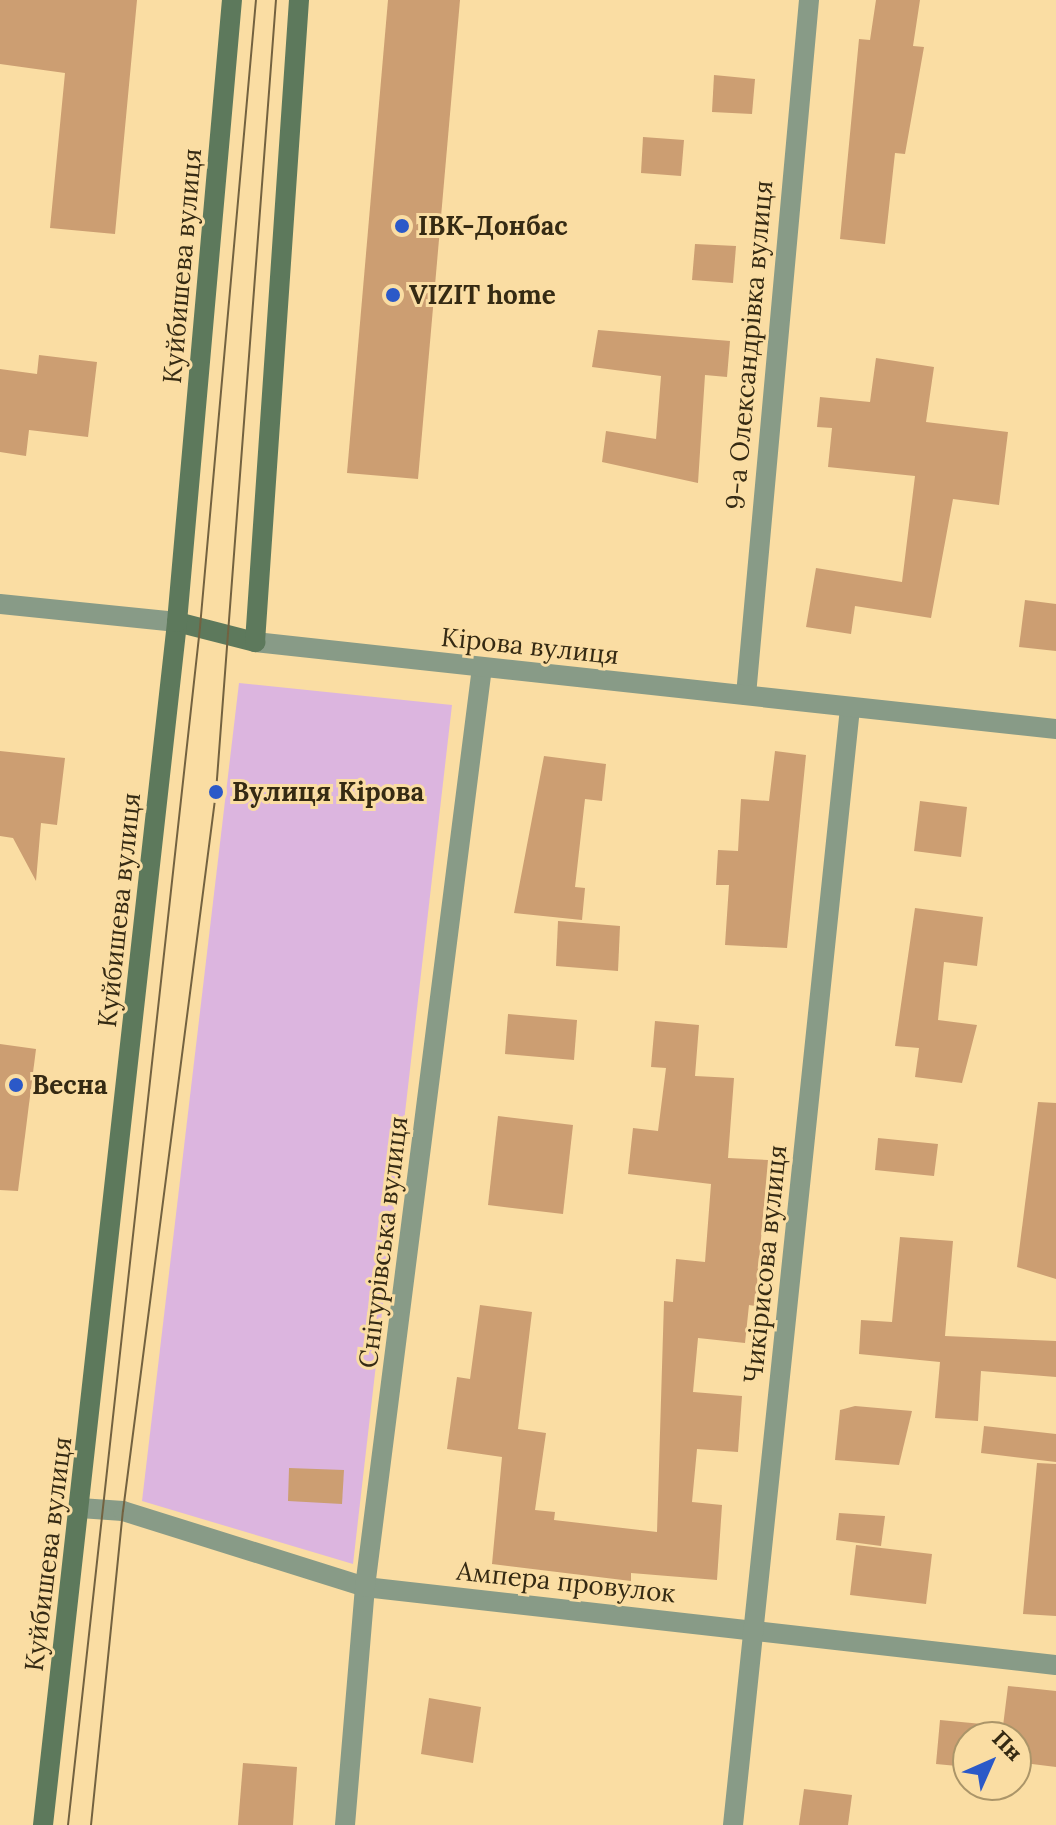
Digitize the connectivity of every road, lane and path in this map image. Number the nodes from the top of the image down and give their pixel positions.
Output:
1 (232, 0) edge
2 (299, 0) edge
3 (809, 0) edge
4 (0, 604) edge
5 (177, 622) junction
6 (255, 642) junction
7 (482, 667) junction
8 (746, 695) junction
9 (850, 709) junction
10 (1056, 729) edge
11 (80, 1508) junction
12 (365, 1587) junction
13 (753, 1627) junction
14 (1056, 1665) edge
15 (43, 1825) edge
16 (345, 1825) edge
17 (733, 1825) edge

1 - 5 main road, Куйбишева вулиця
2 - 6 main road
3 - 8 street, 9-а Олександрівка вулиця
4 - 5 street, Кірова вулиця
5 - 6 main road, Кірова вулиця
5 - 11 main road, Куйбишева вулиця
6 - 7 street, Кірова вулиця
7 - 8 street, Кірова вулиця
7 - 12 street, Снігурівська вулиця
8 - 9 street, Кірова вулиця
9 - 10 street, Кірова вулиця
9 - 13 street, Чикірисова вулиця
11 - 12 street, Ампера провулок
11 - 15 main road, Куйбишева вулиця
12 - 13 street, Ампера провулок
12 - 16 street, Снігурівська вулиця
13 - 14 street, Ампера провулок
13 - 17 street, Чикірисова вулиця

